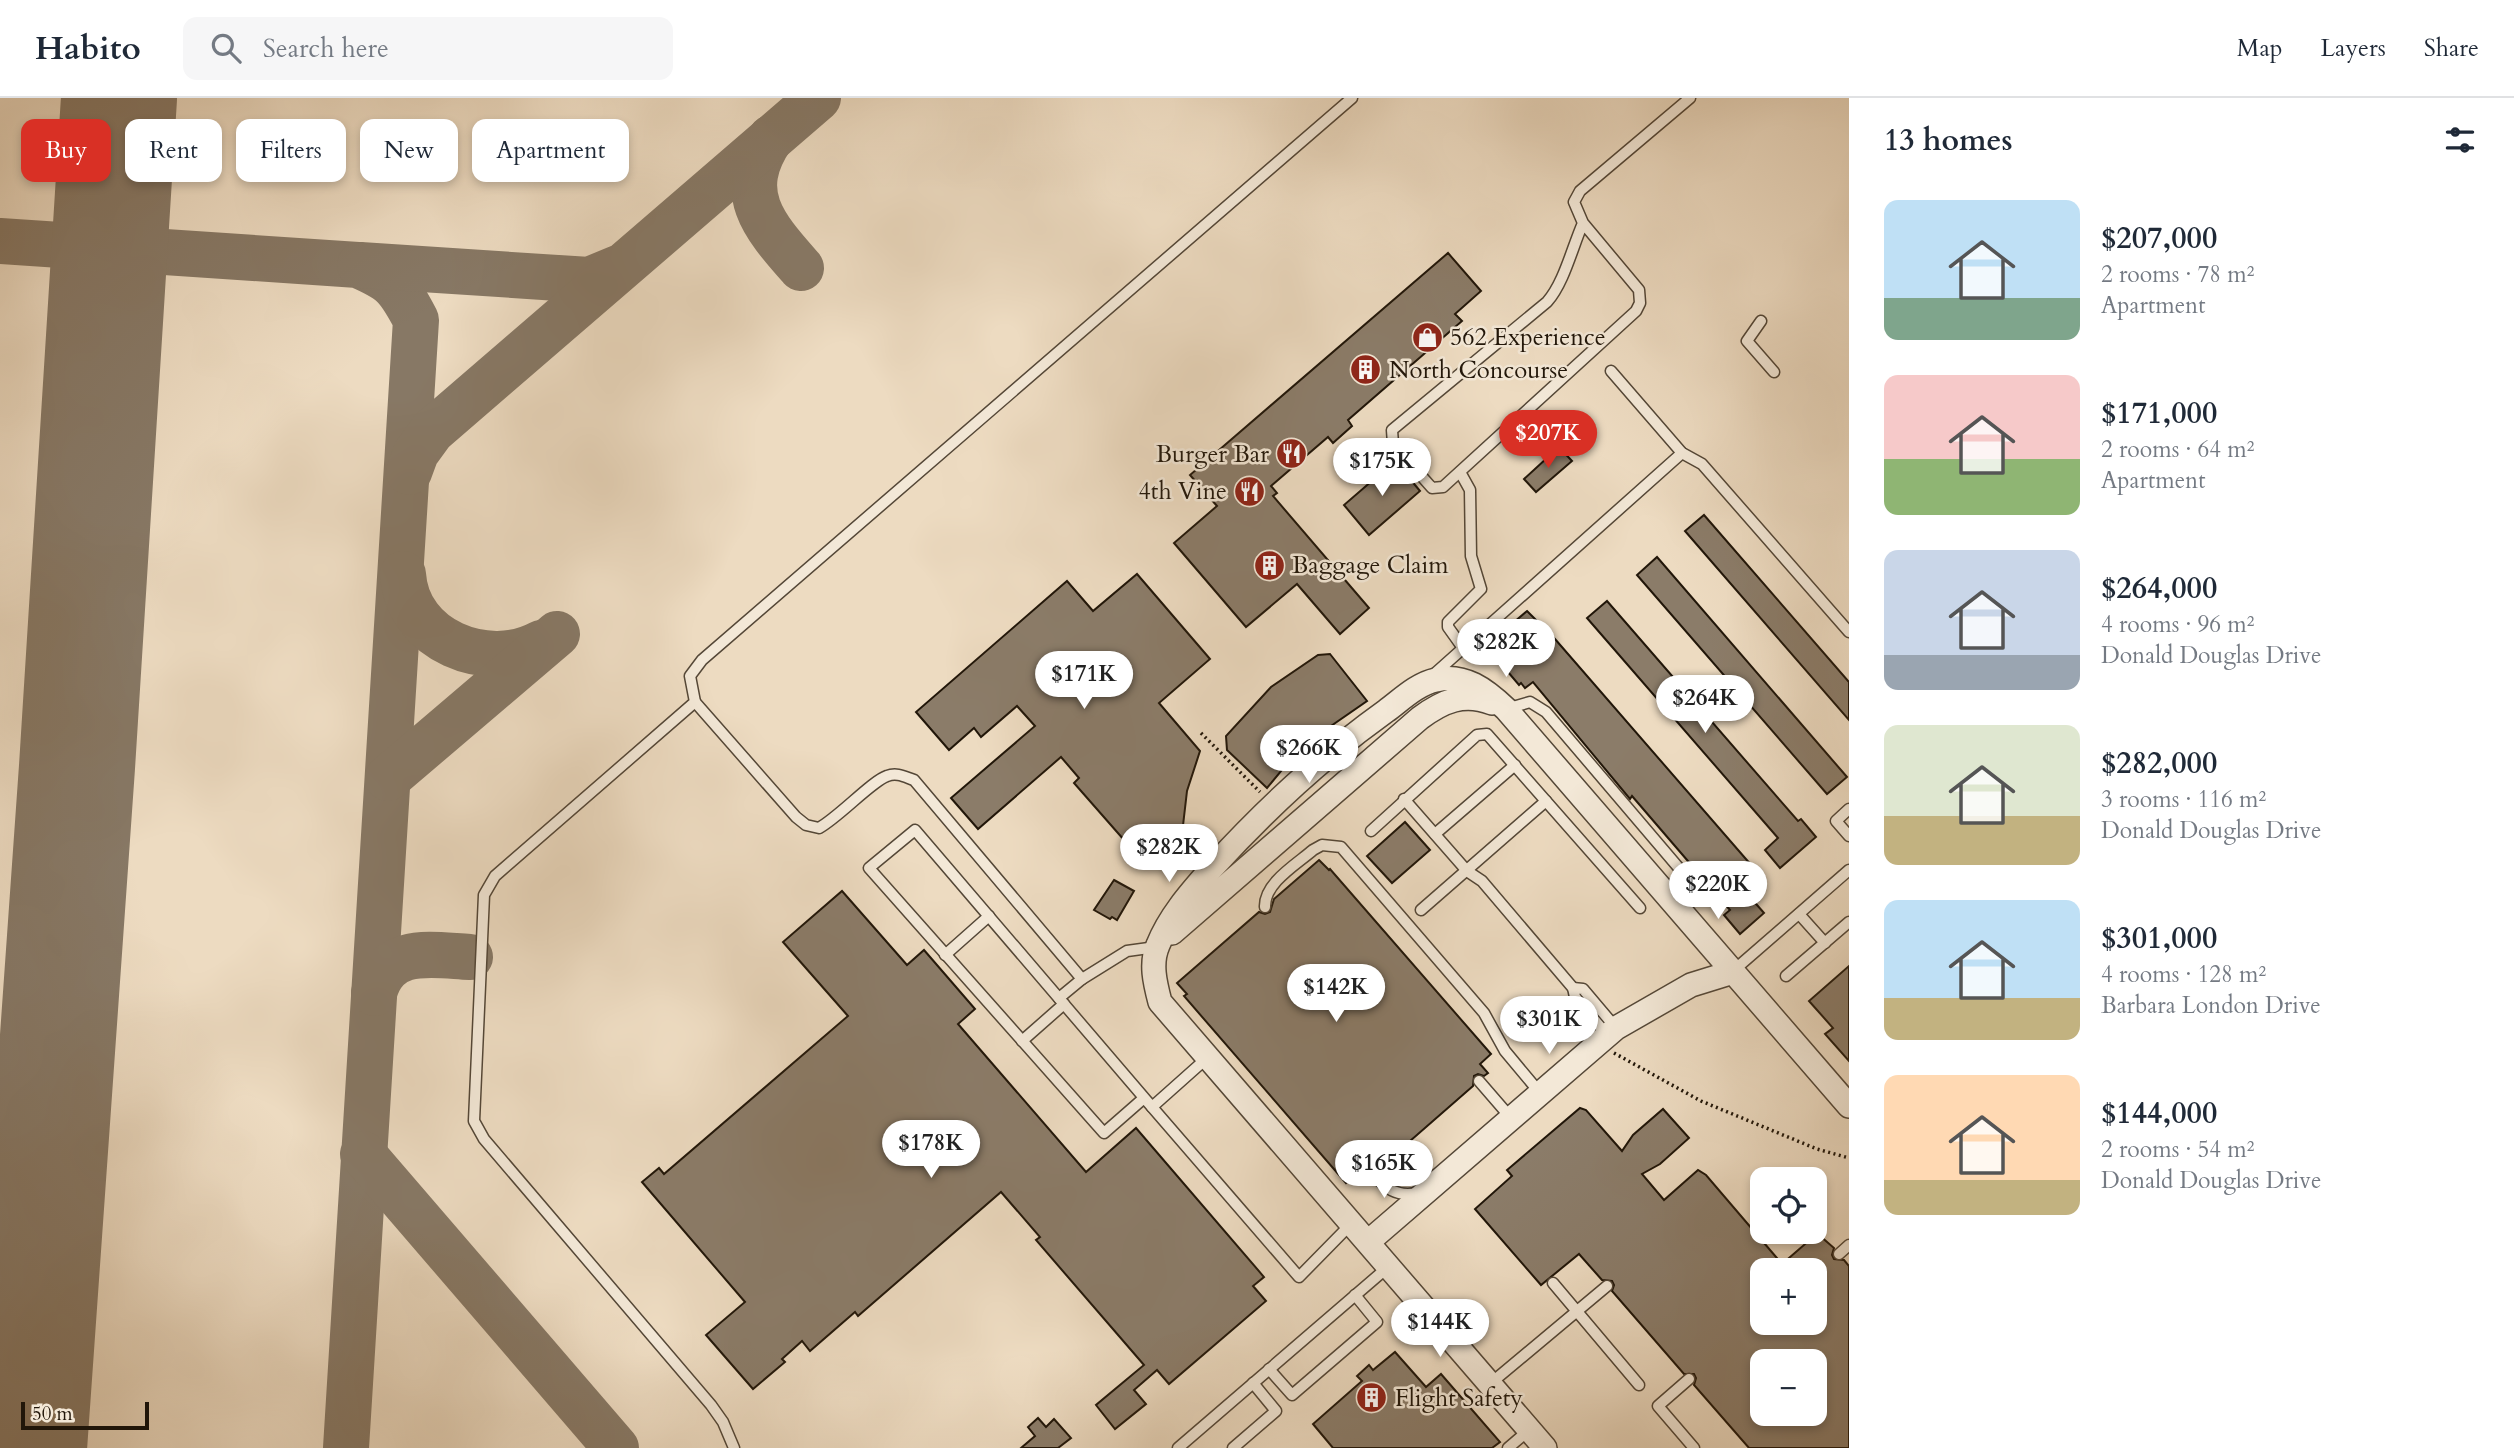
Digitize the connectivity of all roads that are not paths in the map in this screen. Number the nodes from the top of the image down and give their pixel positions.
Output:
1 (1352, 98) edge
2 (1690, 98) edge
3 (1583, 223) junction
4 (1761, 321) dead end
5 (1611, 371) dead end
6 (1774, 372) dead end
7 (1682, 453) junction
8 (1460, 472) junction
9 (1849, 632) edge
10 (1463, 648) junction
11 (1420, 686) junction
12 (695, 702) junction
13 (1506, 709) junction
14 (1515, 765) junction
15 (1404, 800) junction
16 (1546, 801) junction
17 (1849, 809) edge
18 (1371, 831) dead end
19 (1435, 834) junction
20 (1849, 836) edge
21 (1849, 870) edge
22 (1467, 871) junction
23 (1265, 907) dead end
24 (1640, 908) dead end
25 (1421, 910) dead end
26 (1799, 914) junction
27 (989, 916) junction
28 (1849, 922) edge
29 (1825, 943) junction
30 (1157, 947) junction
31 (945, 955) junction
32 (1733, 972) junction
33 (1786, 975) dead end
34 (1082, 979) junction
35 (1062, 1001) junction
36 (1613, 1036) junction
37 (1022, 1041) junction
38 (1208, 1057) junction
39 (1479, 1081) dead end
40 (1540, 1093) junction
41 (1144, 1098) junction
42 (1849, 1106) edge
43 (1152, 1107) junction
44 (1511, 1119) junction
45 (1373, 1174) dead end
46 (1427, 1191) junction
47 (1352, 1223) junction
48 (1368, 1242) junction
49 (1849, 1245) edge
50 (1839, 1254) dead end
51 (1389, 1266) junction
52 (1553, 1283) dead end
53 (1607, 1286) dead end
54 (1356, 1296) junction
55 (1577, 1312) junction
56 (1269, 1369) junction
57 (1689, 1379) dead end
58 (1253, 1383) junction
59 (1490, 1384) junction
60 (1639, 1385) dead end
61 (1529, 1430) junction
62 (734, 1448) edge
63 (1178, 1448) edge
64 (1233, 1448) edge
65 (1508, 1448) edge
66 (1545, 1448) edge
67 (1694, 1448) edge

1 - 12 lane
2 - 3 lane
3 - 8 lane
3 - 8 lane
4 - 6 lane
5 - 7 lane
7 - 9 lane
7 - 10 lane
8 - 10 lane
10 - 11 lane
11 - 13 street
11 - 30 street
12 - 34 lane
12 - 62 lane
13 - 30 street
13 - 32 street
14 - 15 lane
14 - 16 lane
14 - 19 lane
15 - 18 lane
15 - 19 lane
16 - 22 lane
16 - 24 lane
17 - 20 lane
19 - 22 lane
21 - 26 lane
22 - 25 lane
22 - 36 lane
23 - 40 lane
26 - 29 lane
26 - 32 lane
27 - 31 lane
27 - 31 lane
27 - 35 lane
28 - 29 lane
29 - 33 lane
30 - 34 lane
30 - 38 street
31 - 37 lane
32 - 36 street
32 - 42 street
34 - 35 lane
35 - 37 lane
35 - 41 lane
36 - 40 street
37 - 41 lane
38 - 43 lane
38 - 47 street
39 - 44 lane
40 - 44 street
41 - 43 lane
43 - 47 lane
44 - 46 street
45 - 46 lane
46 - 48 street
47 - 48 street
48 - 51 street
49 - 50 lane
51 - 54 lane
51 - 59 street
52 - 55 lane
53 - 55 lane
54 - 56 lane
54 - 56 lane
55 - 59 lane
55 - 60 lane
56 - 58 lane
57 - 67 lane
58 - 63 lane
58 - 64 lane
59 - 61 street
61 - 65 lane
61 - 66 street

